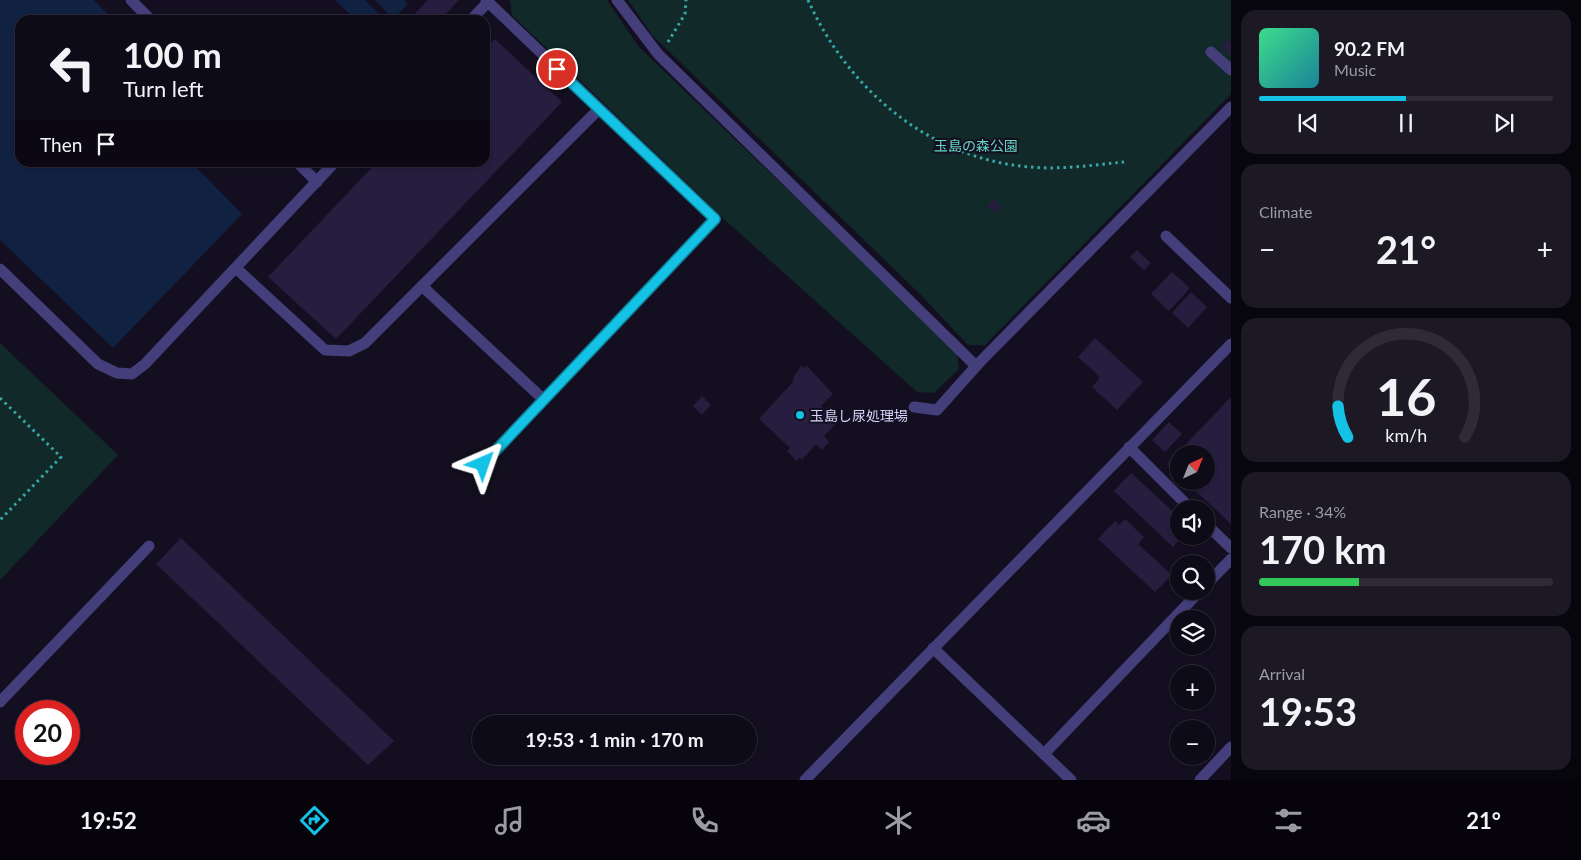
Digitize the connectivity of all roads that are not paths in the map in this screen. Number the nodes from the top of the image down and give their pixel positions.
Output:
1 (131, 0) edge
2 (618, 0) edge
3 (487, 1) edge
4 (147, 15) edge
5 (475, 15) edge
6 (1211, 52) dead end
7 (1231, 70) edge
8 (1231, 107) edge
9 (599, 109) junction
10 (302, 167) edge
11 (330, 167) edge
12 (317, 182) junction
13 (1166, 236) dead end
14 (0, 269) edge
15 (237, 269) junction
16 (422, 286) junction
17 (1231, 298) edge
18 (1231, 344) edge
19 (976, 366) junction
20 (544, 400) junction
21 (914, 407) dead end
22 (1129, 447) junction
23 (483, 464) dead end
24 (1182, 500) edge
25 (1215, 533) edge
26 (149, 546) dead end
27 (1231, 548) edge
28 (1231, 559) edge
29 (1215, 576) edge
30 (1191, 600) edge
31 (933, 648) junction
32 (0, 702) edge
33 (1231, 747) edge
34 (1044, 754) junction
35 (805, 780) edge
36 (1071, 780) edge
37 (1200, 780) edge

1 - 4 lane
2 - 19 lane
3 - 5 lane
3 - 9 lane
6 - 7 lane
8 - 19 lane
9 - 16 lane
9 - 20 lane
10 - 12 lane
11 - 12 lane
12 - 15 lane
13 - 17 lane
14 - 15 lane
15 - 16 lane
16 - 20 lane
18 - 22 lane
19 - 21 lane
20 - 23 lane
22 - 24 lane
22 - 31 lane
25 - 27 lane
26 - 32 lane
28 - 29 lane
30 - 34 lane
31 - 34 lane
31 - 35 lane
33 - 37 lane
34 - 36 lane

